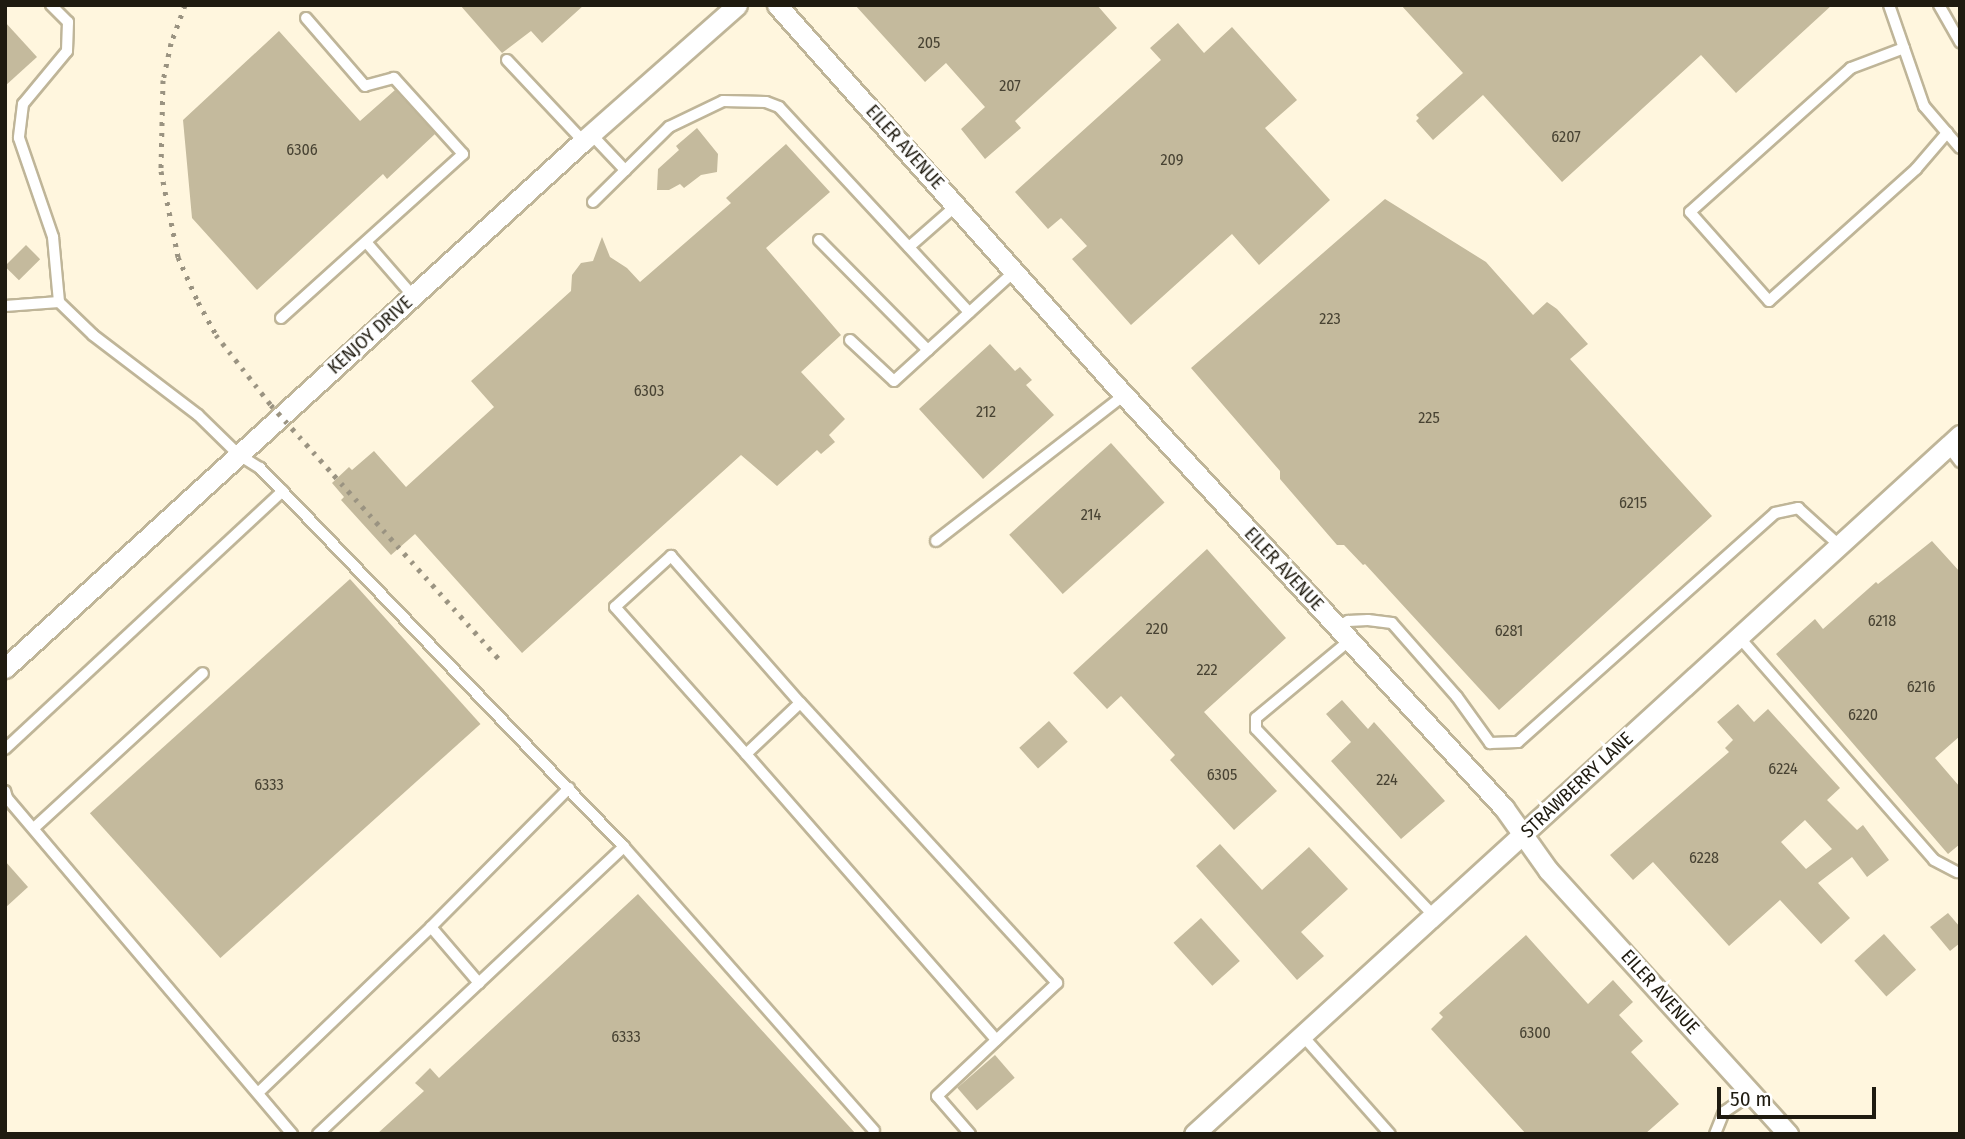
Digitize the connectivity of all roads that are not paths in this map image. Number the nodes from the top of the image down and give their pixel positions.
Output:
1 (51, 5) edge
2 (737, 5) edge
3 (777, 5) edge
4 (1889, 5) edge
5 (1939, 5) edge
6 (306, 18) dead end
7 (1960, 43) edge
8 (1904, 48) junction
9 (507, 60) dead end
10 (1947, 133) junction
11 (587, 138) junction
12 (1960, 148) edge
13 (625, 170) junction
14 (593, 202) dead end
15 (957, 205) junction
16 (819, 240) dead end
17 (366, 242) junction
18 (909, 247) junction
19 (1015, 270) junction
20 (413, 296) junction
21 (59, 302) junction
22 (5, 306) edge
23 (969, 312) junction
24 (281, 318) dead end
25 (850, 340) dead end
26 (928, 350) junction
27 (1124, 395) junction
28 (1956, 448) edge
29 (239, 455) junction
30 (283, 491) junction
31 (936, 541) dead end
32 (1839, 545) junction
33 (1344, 634) junction
34 (1739, 637) junction
35 (5, 668) edge
36 (203, 673) dead end
37 (800, 703) junction
38 (5, 749) edge
39 (746, 754) junction
40 (569, 788) junction
41 (5, 791) edge
42 (34, 828) junction
43 (1523, 836) junction
44 (624, 847) junction
45 (1957, 872) dead end
46 (1434, 915) junction
47 (431, 928) junction
48 (479, 983) junction
49 (1303, 1035) junction
50 (996, 1040) junction
51 (259, 1092) junction
52 (1752, 1093) junction
53 (874, 1132) dead end
54 (292, 1134) edge
55 (318, 1134) edge
56 (970, 1134) edge
57 (1194, 1134) edge
58 (1390, 1134) edge
59 (1715, 1134) edge
60 (1788, 1134) edge

1 - 21 lane
2 - 11 street, KENJOY DRIVE
3 - 15 street, EILER AVENUE
4 - 8 lane
5 - 7 lane
6 - 17 lane
8 - 10 lane
8 - 10 lane
9 - 11 lane
10 - 12 lane
11 - 13 lane
11 - 20 street, KENJOY DRIVE
13 - 14 lane
13 - 18 lane
15 - 18 lane
15 - 19 street, EILER AVENUE
16 - 26 lane
17 - 20 lane
17 - 24 lane
18 - 23 lane
19 - 23 lane
19 - 27 street, EILER AVENUE
20 - 29 street, KENJOY DRIVE
21 - 22 lane
21 - 29 lane
23 - 26 lane
25 - 26 lane
27 - 31 lane
27 - 33 street, EILER AVENUE
28 - 32 street, STRAWBERRY LANE
29 - 30 lane
29 - 35 street, KENJOY DRIVE
30 - 38 lane
30 - 40 lane
32 - 33 lane
32 - 34 street, STRAWBERRY LANE
33 - 43 street, EILER AVENUE
33 - 46 lane
34 - 43 street, STRAWBERRY LANE
34 - 45 lane
36 - 42 lane
37 - 39 lane
37 - 39 lane
37 - 50 lane
39 - 50 lane
40 - 44 lane
40 - 47 lane
41 - 42 lane
42 - 51 lane
43 - 46 street, STRAWBERRY LANE
43 - 52 street, EILER AVENUE
44 - 48 lane
44 - 53 lane
46 - 49 street, STRAWBERRY LANE
47 - 48 lane
47 - 51 lane
48 - 55 lane
49 - 57 street, STRAWBERRY LANE
49 - 58 lane
50 - 56 lane
51 - 54 lane
52 - 59 lane
52 - 60 street, EILER AVENUE

